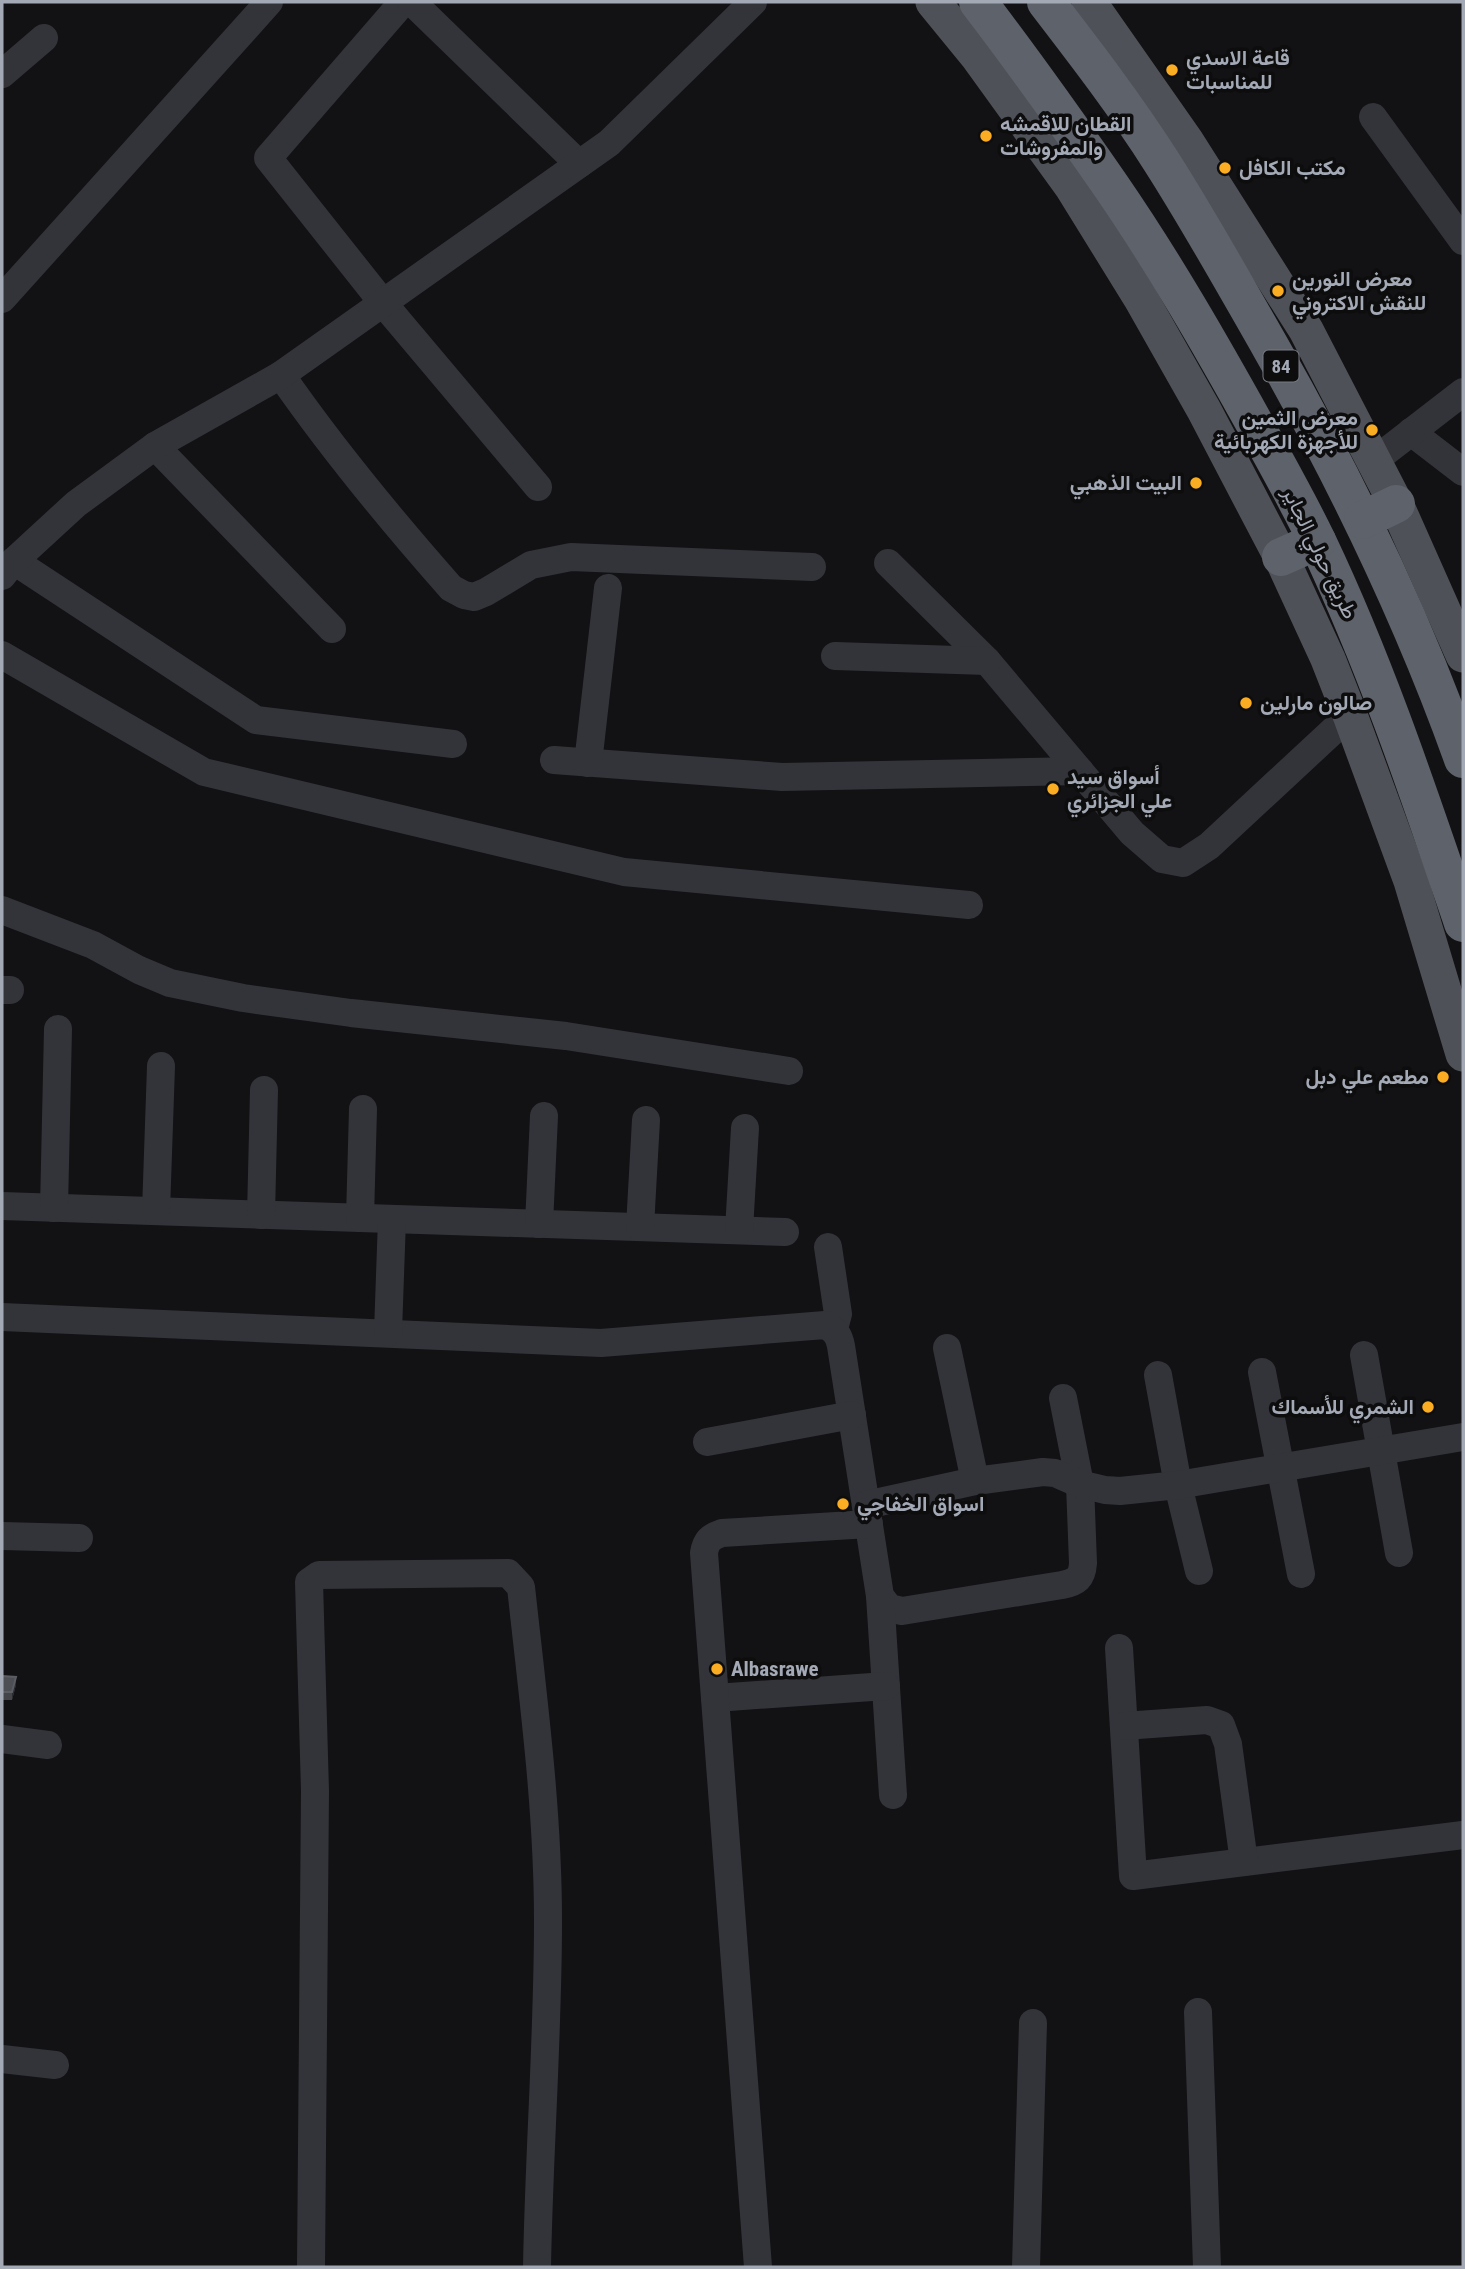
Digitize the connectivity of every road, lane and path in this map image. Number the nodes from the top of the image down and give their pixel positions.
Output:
1 (269, 2) edge
2 (403, 2) edge
3 (412, 2) edge
4 (753, 2) edge
5 (933, 2) edge
6 (978, 2) edge
7 (1046, 2) edge
8 (1089, 2) edge
9 (44, 38) dead end
10 (2, 74) edge
11 (1373, 117) dead end
12 (579, 164) junction
13 (1463, 241) edge
14 (2, 299) edge
15 (383, 303) junction
16 (281, 375) junction
17 (1463, 392) edge
18 (1411, 432) junction
19 (155, 446) junction
20 (1375, 460) junction
21 (1463, 472) edge
22 (538, 487) dead end
23 (1380, 512) junction
24 (1317, 541) junction
25 (1281, 558) junction
26 (888, 563) dead end
27 (812, 567) dead end
28 (8, 568) edge
29 (608, 588) dead end
30 (332, 629) dead end
31 (2, 655) edge
32 (1463, 655) edge
33 (835, 656) dead end
34 (988, 661) junction
35 (1350, 715) junction
36 (453, 744) dead end
37 (1458, 745) edge
38 (1402, 746) junction
39 (554, 760) dead end
40 (588, 762) junction
41 (1080, 771) junction
42 (1450, 836) edge
43 (969, 905) dead end
44 (2, 910) edge
45 (1463, 923) edge
46 (58, 1029) dead end
47 (1463, 1054) edge
48 (160, 1066) dead end
49 (789, 1071) dead end
50 (264, 1090) dead end
51 (363, 1110) dead end
52 (544, 1116) dead end
53 (646, 1120) dead end
54 (745, 1128) dead end
55 (2, 1206) edge
56 (54, 1208) junction
57 (156, 1211) junction
58 (261, 1214) junction
59 (360, 1218) junction
60 (392, 1219) junction
61 (539, 1224) junction
62 (640, 1227) junction
63 (738, 1230) junction
64 (785, 1232) dead end
65 (828, 1247) dead end
66 (2, 1317) edge
67 (834, 1329) junction
68 (388, 1332) junction
69 (947, 1348) dead end
70 (1364, 1355) dead end
71 (1262, 1372) dead end
72 (1158, 1375) dead end
73 (1063, 1398) dead end
74 (852, 1415) junction
75 (1463, 1437) edge
76 (706, 1442) dead end
77 (1380, 1451) junction
78 (1281, 1468) junction
79 (975, 1481) junction
80 (1080, 1484) junction
81 (1178, 1485) junction
82 (867, 1515) junction
83 (2, 1536) edge
84 (79, 1538) dead end
85 (1399, 1553) dead end
86 (1199, 1571) dead end
87 (1301, 1574) dead end
88 (880, 1596) junction
89 (1119, 1648) dead end
90 (886, 1686) junction
91 (715, 1698) junction
92 (1124, 1726) junction
93 (2, 1739) edge
94 (48, 1745) dead end
95 (893, 1795) dead end
96 (1463, 1835) edge
97 (1244, 1862) junction
98 (1198, 2012) dead end
99 (1033, 2022) dead end
100 (2, 2059) edge
101 (55, 2065) dead end
102 (311, 2267) edge
103 (537, 2267) edge
104 (758, 2267) edge
105 (1027, 2267) edge
106 (1207, 2267) edge

1 - 14 street
2 - 15 street
3 - 12 street
4 - 12 street
5 - 25 main road
6 - 24 highway, طريق حولي الجاير / 84
7 - 23 highway, 84
8 - 20 main road
9 - 10 street
11 - 13 street
12 - 15 street
15 - 16 street
15 - 22 street
16 - 19 street
16 - 27 street
17 - 18 street
18 - 20 street
18 - 21 street
19 - 28 street
19 - 30 street
20 - 23 main road
23 - 32 main road
23 - 37 highway, 84
24 - 25 highway
24 - 38 highway, طريق حولي الجاير / 84
25 - 35 main road
26 - 34 street
28 - 36 street
29 - 40 street
31 - 43 street
33 - 34 street
34 - 41 street
35 - 41 street
35 - 47 main road
37 - 38 highway
38 - 42 highway, طريق حولي الجاير / 84
39 - 40 street
40 - 41 street
42 - 45 highway, طريق حولي الجاير / 84
44 - 49 street
46 - 56 street
48 - 57 street
50 - 58 street
51 - 59 street
52 - 61 street
53 - 62 street
54 - 63 street
55 - 56 street
56 - 57 street
57 - 58 street
58 - 59 street
59 - 60 street
60 - 61 street
60 - 68 street
61 - 62 street
62 - 63 street
63 - 64 street
65 - 67 street
66 - 68 street
67 - 68 street
67 - 74 street
69 - 79 street
70 - 77 street
71 - 78 street
72 - 81 street
73 - 80 street
74 - 76 street
74 - 82 street
75 - 77 street
77 - 78 street
77 - 85 street
78 - 81 street
78 - 87 street
79 - 80 street
79 - 82 street
80 - 81 street
80 - 88 street
81 - 86 street
82 - 88 street
82 - 91 street
83 - 84 street
88 - 90 street
89 - 92 street
90 - 91 street
90 - 95 street
91 - 104 street
92 - 97 street
92 - 97 street
93 - 94 street
96 - 97 street
98 - 106 street
99 - 105 street
100 - 101 street
102 - 103 street

